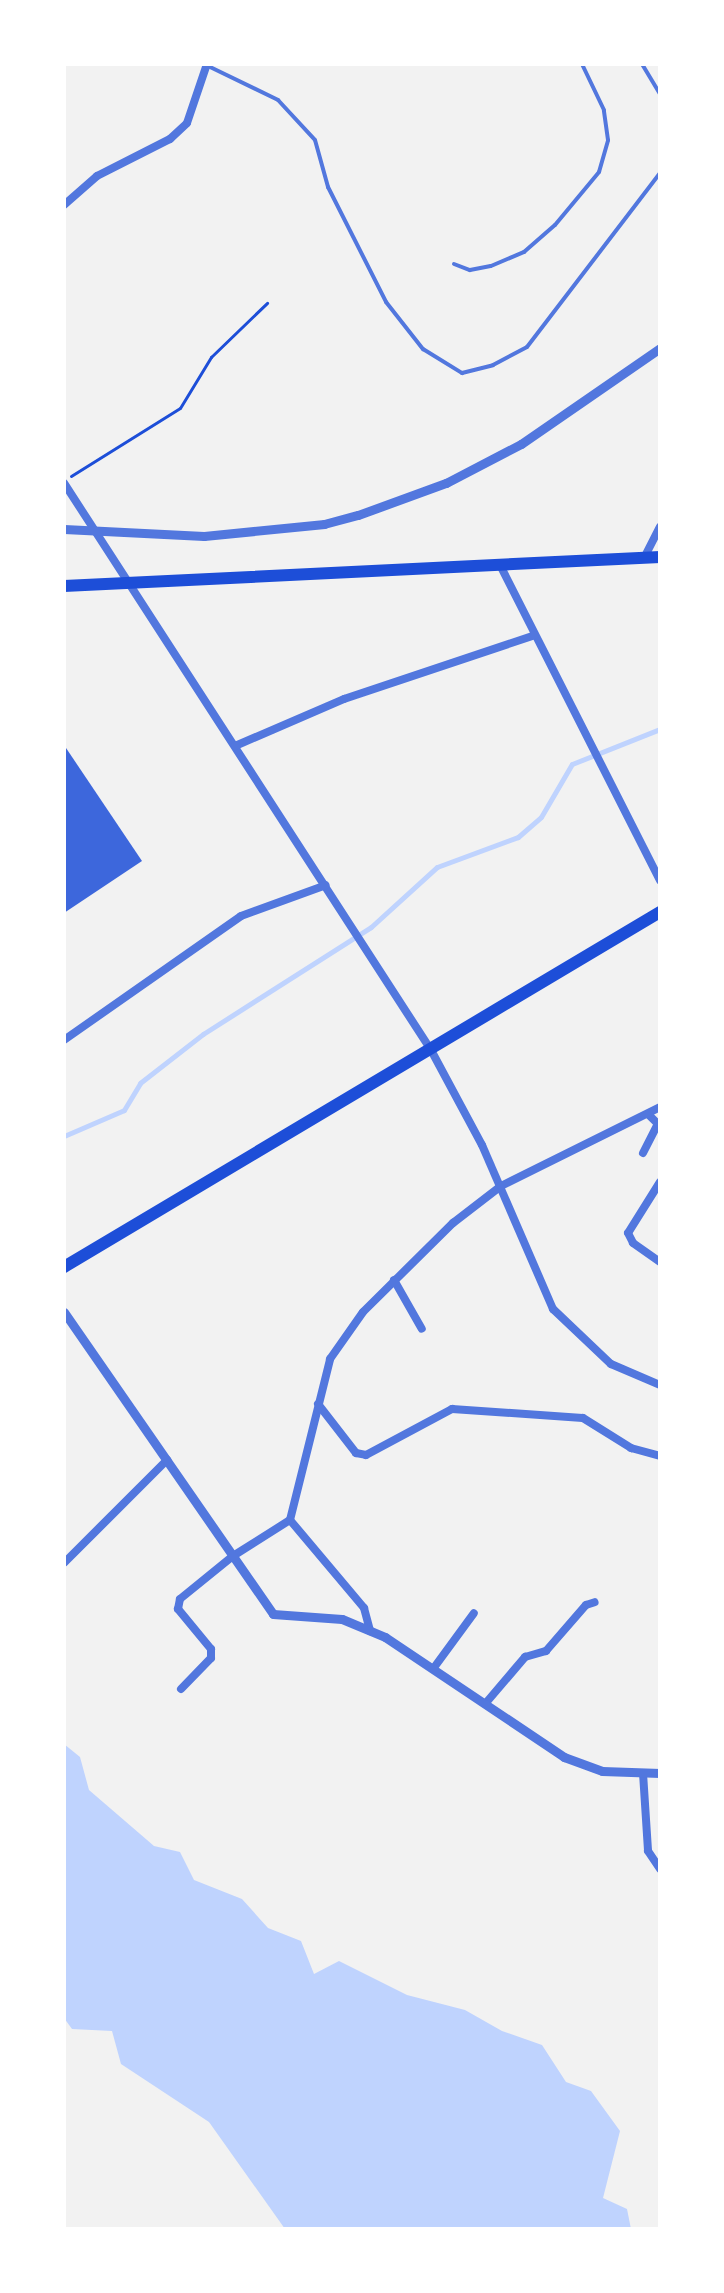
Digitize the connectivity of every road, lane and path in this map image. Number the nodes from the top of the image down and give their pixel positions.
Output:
1 (206, 64) edge
2 (582, 64) edge
3 (642, 64) edge
4 (660, 94) edge
5 (660, 173) edge
6 (64, 205) edge
7 (454, 264) dead end
8 (267, 303) dead end
9 (660, 348) edge
10 (64, 482) edge
11 (660, 527) edge
12 (64, 529) edge
13 (92, 531) junction
14 (660, 557) edge
15 (644, 558) junction
16 (500, 565) junction
17 (128, 582) junction
18 (64, 586) edge
19 (535, 635) junction
20 (235, 746) junction
21 (660, 881) edge
22 (326, 885) junction
23 (660, 912) edge
24 (64, 1040) edge
25 (431, 1050) junction
26 (660, 1107) edge
27 (649, 1115) junction
28 (659, 1125) edge
29 (643, 1153) dead end
30 (660, 1182) edge
31 (501, 1186) junction
32 (660, 1262) edge
33 (64, 1267) edge
34 (394, 1280) junction
35 (64, 1312) edge
36 (422, 1329) dead end
37 (660, 1385) edge
38 (318, 1404) junction
39 (660, 1456) edge
40 (167, 1460) junction
41 (290, 1520) junction
42 (233, 1556) junction
43 (64, 1563) edge
44 (595, 1602) dead end
45 (474, 1613) dead end
46 (370, 1631) junction
47 (433, 1669) junction
48 (181, 1689) dead end
49 (485, 1704) junction
50 (643, 1773) junction
51 (660, 1773) edge
52 (660, 1869) edge

1 - 5 lane
1 - 6 street
2 - 7 lane
3 - 4 lane
8 - 10 path
9 - 13 street
10 - 13 street
11 - 15 street
12 - 13 street
13 - 17 street
14 - 15 highway
15 - 16 highway
16 - 17 highway
16 - 19 street
17 - 18 highway
17 - 20 street
19 - 20 street
19 - 21 street
20 - 22 street
22 - 24 street
22 - 25 street
23 - 25 highway
25 - 31 street
25 - 33 highway
26 - 27 street
27 - 28 street
27 - 31 street
28 - 29 street
30 - 32 street
31 - 34 street
31 - 37 street
34 - 36 street
34 - 38 street
35 - 40 street
38 - 39 street
38 - 41 street
40 - 42 street
40 - 43 street
41 - 42 street
41 - 46 street
42 - 46 street
42 - 48 street
44 - 49 street
45 - 47 street
46 - 47 street
47 - 49 street
49 - 50 street
50 - 51 street
50 - 52 street

